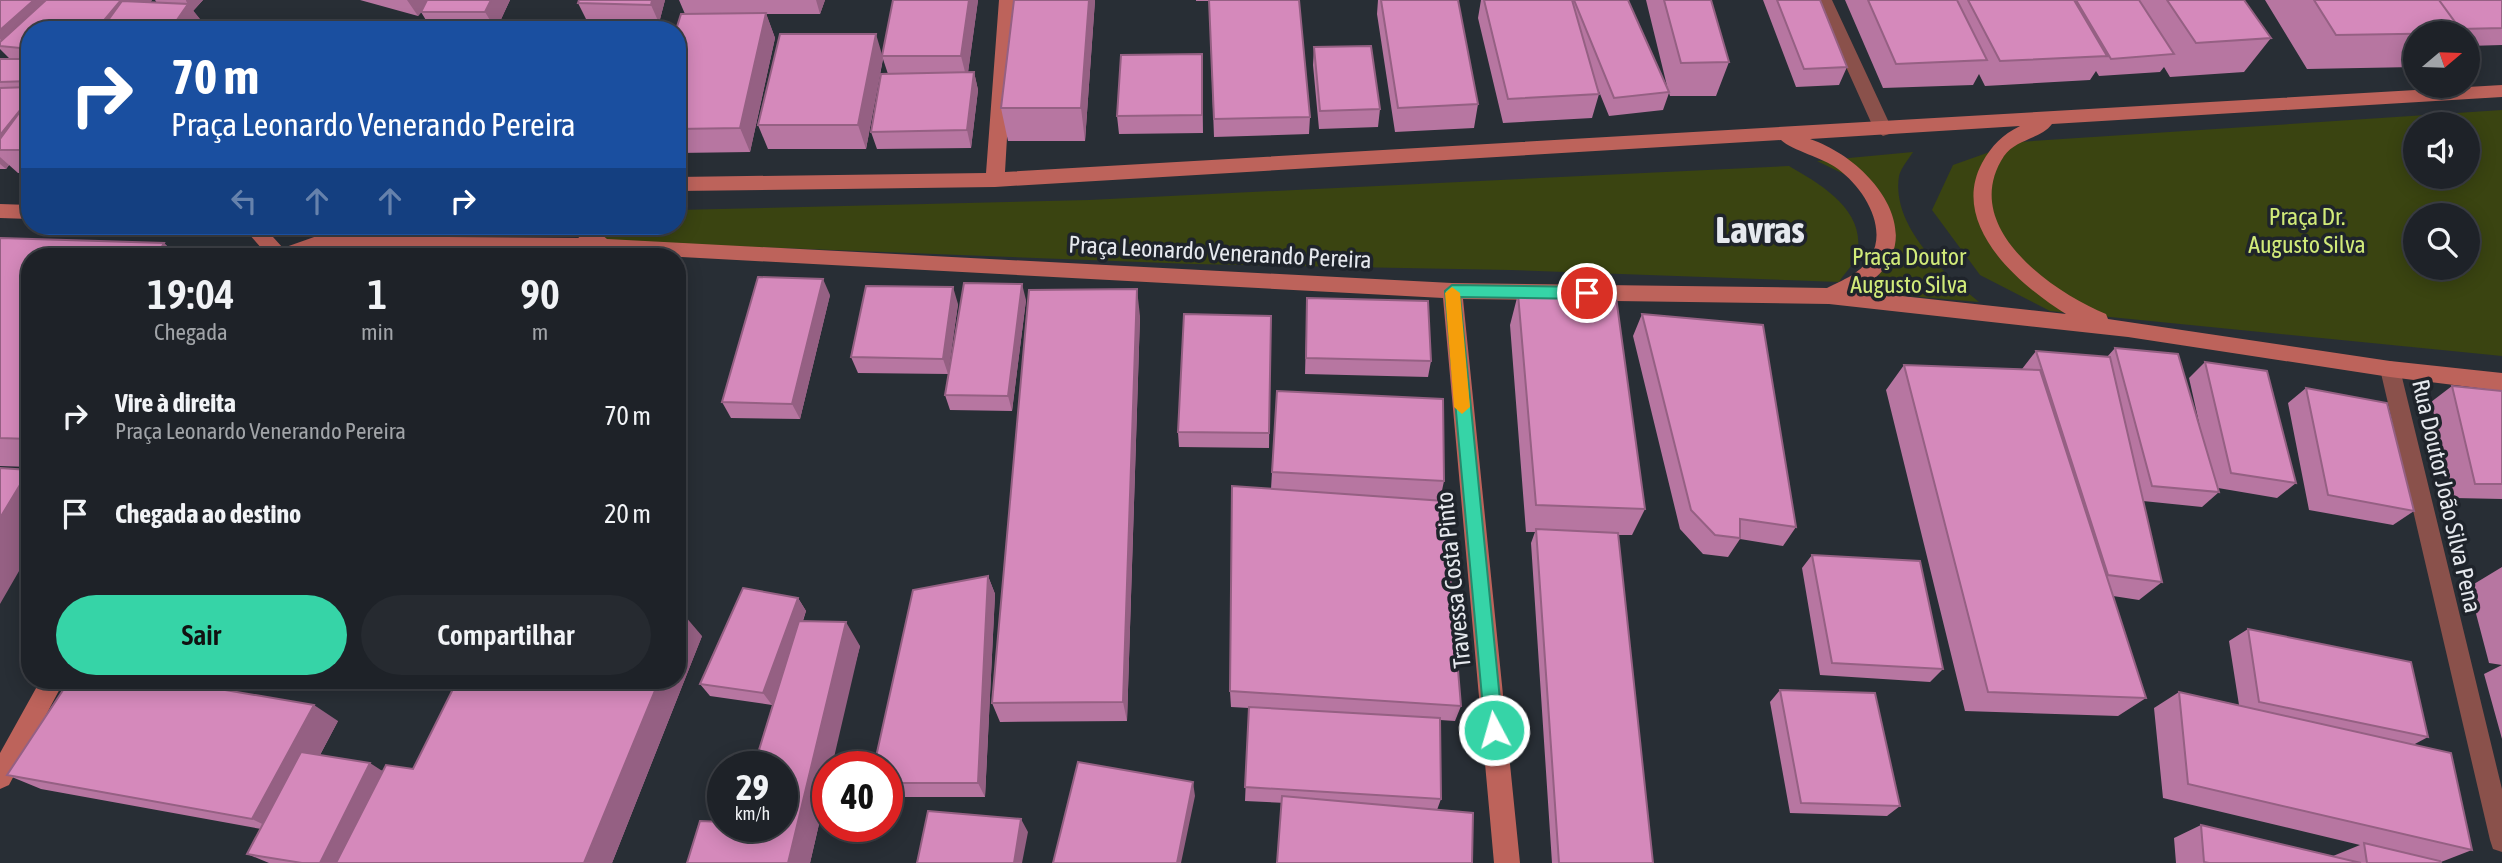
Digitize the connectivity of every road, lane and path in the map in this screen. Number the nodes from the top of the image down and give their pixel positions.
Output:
1 (1006, 0) edge
2 (1824, 0) edge
3 (2502, 91) edge
4 (2059, 117) junction
5 (1883, 129) junction
6 (1773, 135) junction
7 (995, 180) junction
8 (686, 184) edge
9 (0, 211) edge
10 (21, 212) edge
11 (260, 235) edge
12 (589, 235) edge
13 (608, 246) junction
14 (272, 248) edge
15 (304, 248) edge
16 (646, 248) edge
17 (686, 250) edge
18 (1452, 291) junction
19 (1829, 296) junction
20 (2128, 330) junction
21 (2390, 369) junction
22 (2502, 382) edge
23 (48, 689) edge
24 (0, 777) edge
25 (2502, 840) edge
26 (1507, 863) edge

1 - 7 main road
2 - 5 street
3 - 4 main road
4 - 5 main road
4 - 20 main road
5 - 6 main road
6 - 7 main road
6 - 19 main road
7 - 8 main road
9 - 10 main road
11 - 14 main road
12 - 13 main road
13 - 15 main road, Praça Leonardo Venerando Pereira
13 - 16 main road, Praça Leonardo Venerando Pereira
17 - 18 main road, Praça Leonardo Venerando Pereira
18 - 19 main road, Praça Leonardo Venerando Pereira
18 - 26 main road, Travessa Costa Pinto
19 - 20 main road
20 - 21 main road
21 - 22 main road
21 - 25 street, Rua Doutor João Silva Pena
23 - 24 main road

